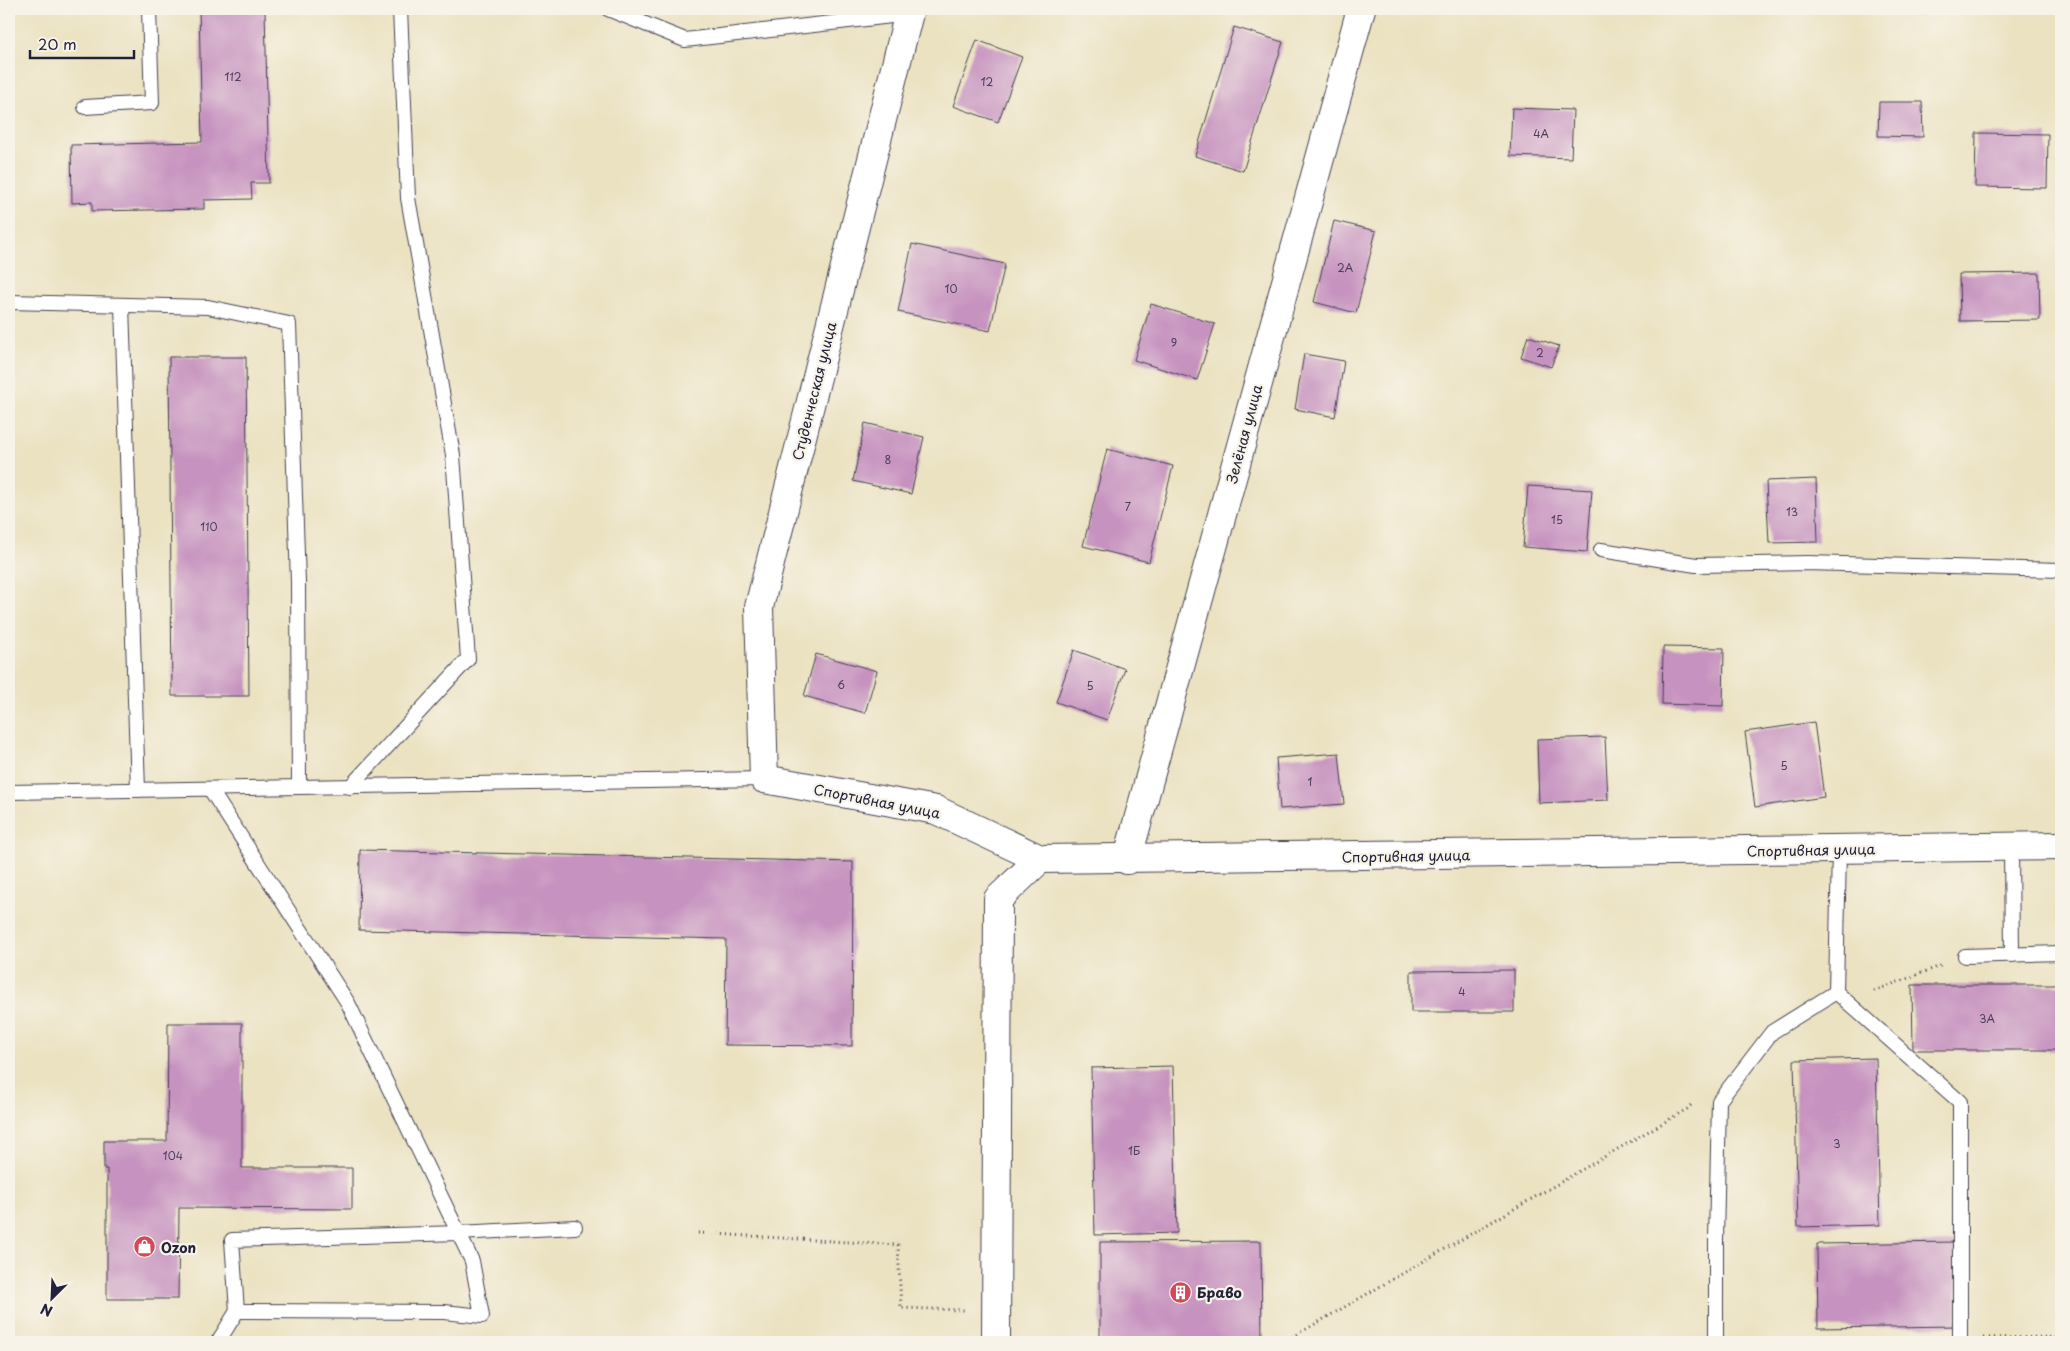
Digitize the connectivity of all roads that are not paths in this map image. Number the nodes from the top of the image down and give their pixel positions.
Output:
1 (149, 9) edge
2 (400, 9) edge
3 (608, 9) edge
4 (1360, 9) edge
5 (909, 12) edge
6 (85, 107) dead end
7 (9, 302) edge
8 (122, 305) junction
9 (1601, 550) dead end
10 (2061, 570) edge
11 (764, 779) junction
12 (299, 787) junction
13 (350, 787) junction
14 (210, 789) junction
15 (138, 790) junction
16 (9, 792) edge
17 (2061, 846) edge
18 (2011, 848) junction
19 (1839, 850) junction
20 (1040, 859) junction
21 (1127, 860) junction
22 (2061, 953) edge
23 (2012, 955) junction
24 (1964, 956) road end
25 (1836, 992) junction
26 (575, 1227) dead end
27 (459, 1233) junction
28 (237, 1311) junction
29 (1960, 1340) edge
30 (218, 1342) edge
31 (996, 1342) edge
32 (1716, 1342) edge

1 - 6 lane
2 - 13 lane
3 - 5 lane
4 - 21 street, Зелёная улица
5 - 11 street, Студенческая улица
7 - 8 lane
8 - 12 lane
8 - 15 lane
9 - 10 lane
11 - 13 lane
11 - 20 street, Спортивная улица
12 - 13 lane
12 - 14 lane
14 - 15 lane
14 - 27 lane
15 - 16 lane
17 - 18 street, Спортивная улица
18 - 19 street, Спортивная улица
18 - 23 lane
19 - 21 street, Спортивная улица
19 - 25 lane
20 - 21 street, Спортивная улица
20 - 31 street
22 - 23 lane
23 - 24 lane
25 - 29 lane
25 - 32 lane
26 - 27 lane
27 - 28 lane
27 - 28 lane
28 - 30 lane

